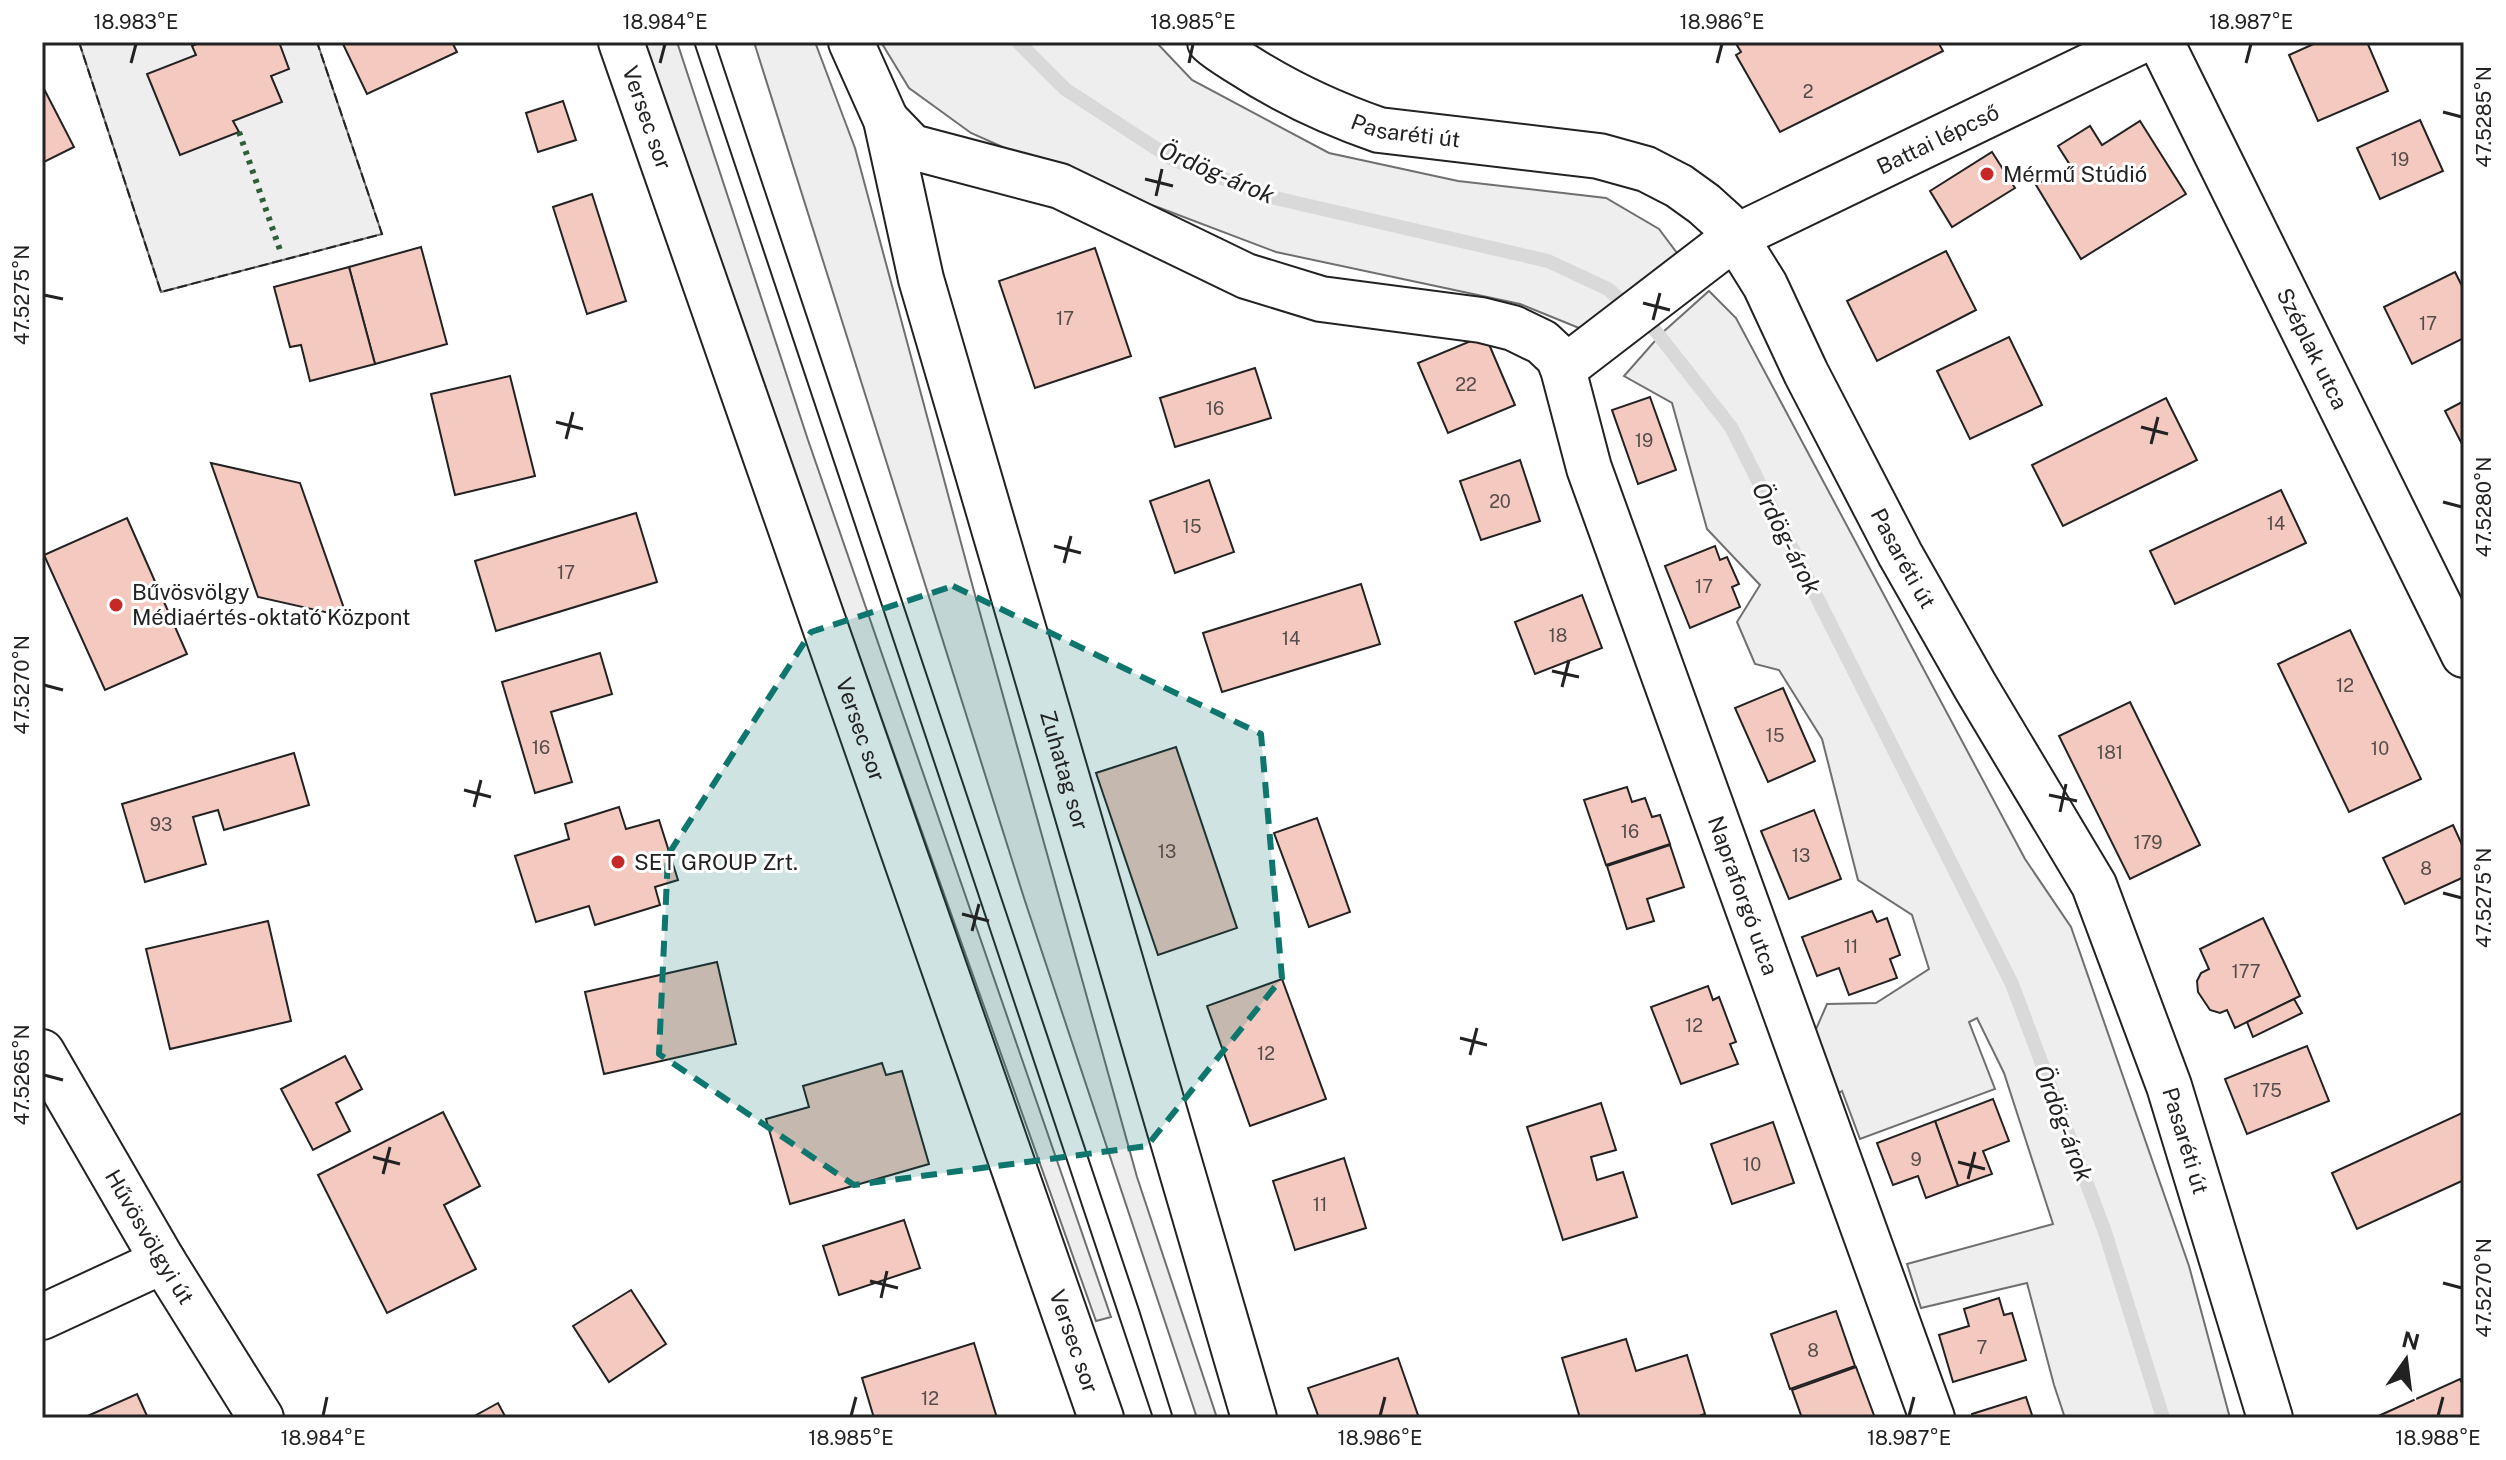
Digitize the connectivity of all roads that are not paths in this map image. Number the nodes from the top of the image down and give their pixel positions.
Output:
1 (621, 42) edge
2 (851, 42) edge
3 (1210, 42) edge
4 (2139, 42) edge
5 (2161, 42) edge
6 (886, 120) junction
7 (1735, 237) junction
8 (1563, 369) junction
9 (2464, 655) edge
10 (42, 1052) edge
11 (163, 1261) junction
12 (42, 1317) edge
13 (261, 1418) edge
14 (1101, 1418) edge
15 (1254, 1418) edge
16 (1932, 1418) edge
17 (2270, 1418) edge

1 - 14 street, Versec sor
2 - 6 street, Zuhatag sor
3 - 7 street, Pasaréti út
4 - 7 street, Battai lépcső
5 - 9 street, Széplak utca
6 - 8 street, Zuhatag sor
6 - 15 street, Zuhatag sor
7 - 8 street, Battai lépcső
7 - 17 street, Pasaréti út
8 - 16 street, Napraforgó utca
10 - 11 street, Hűvösvölgyi út
11 - 12 street
11 - 13 street, Hűvösvölgyi út

